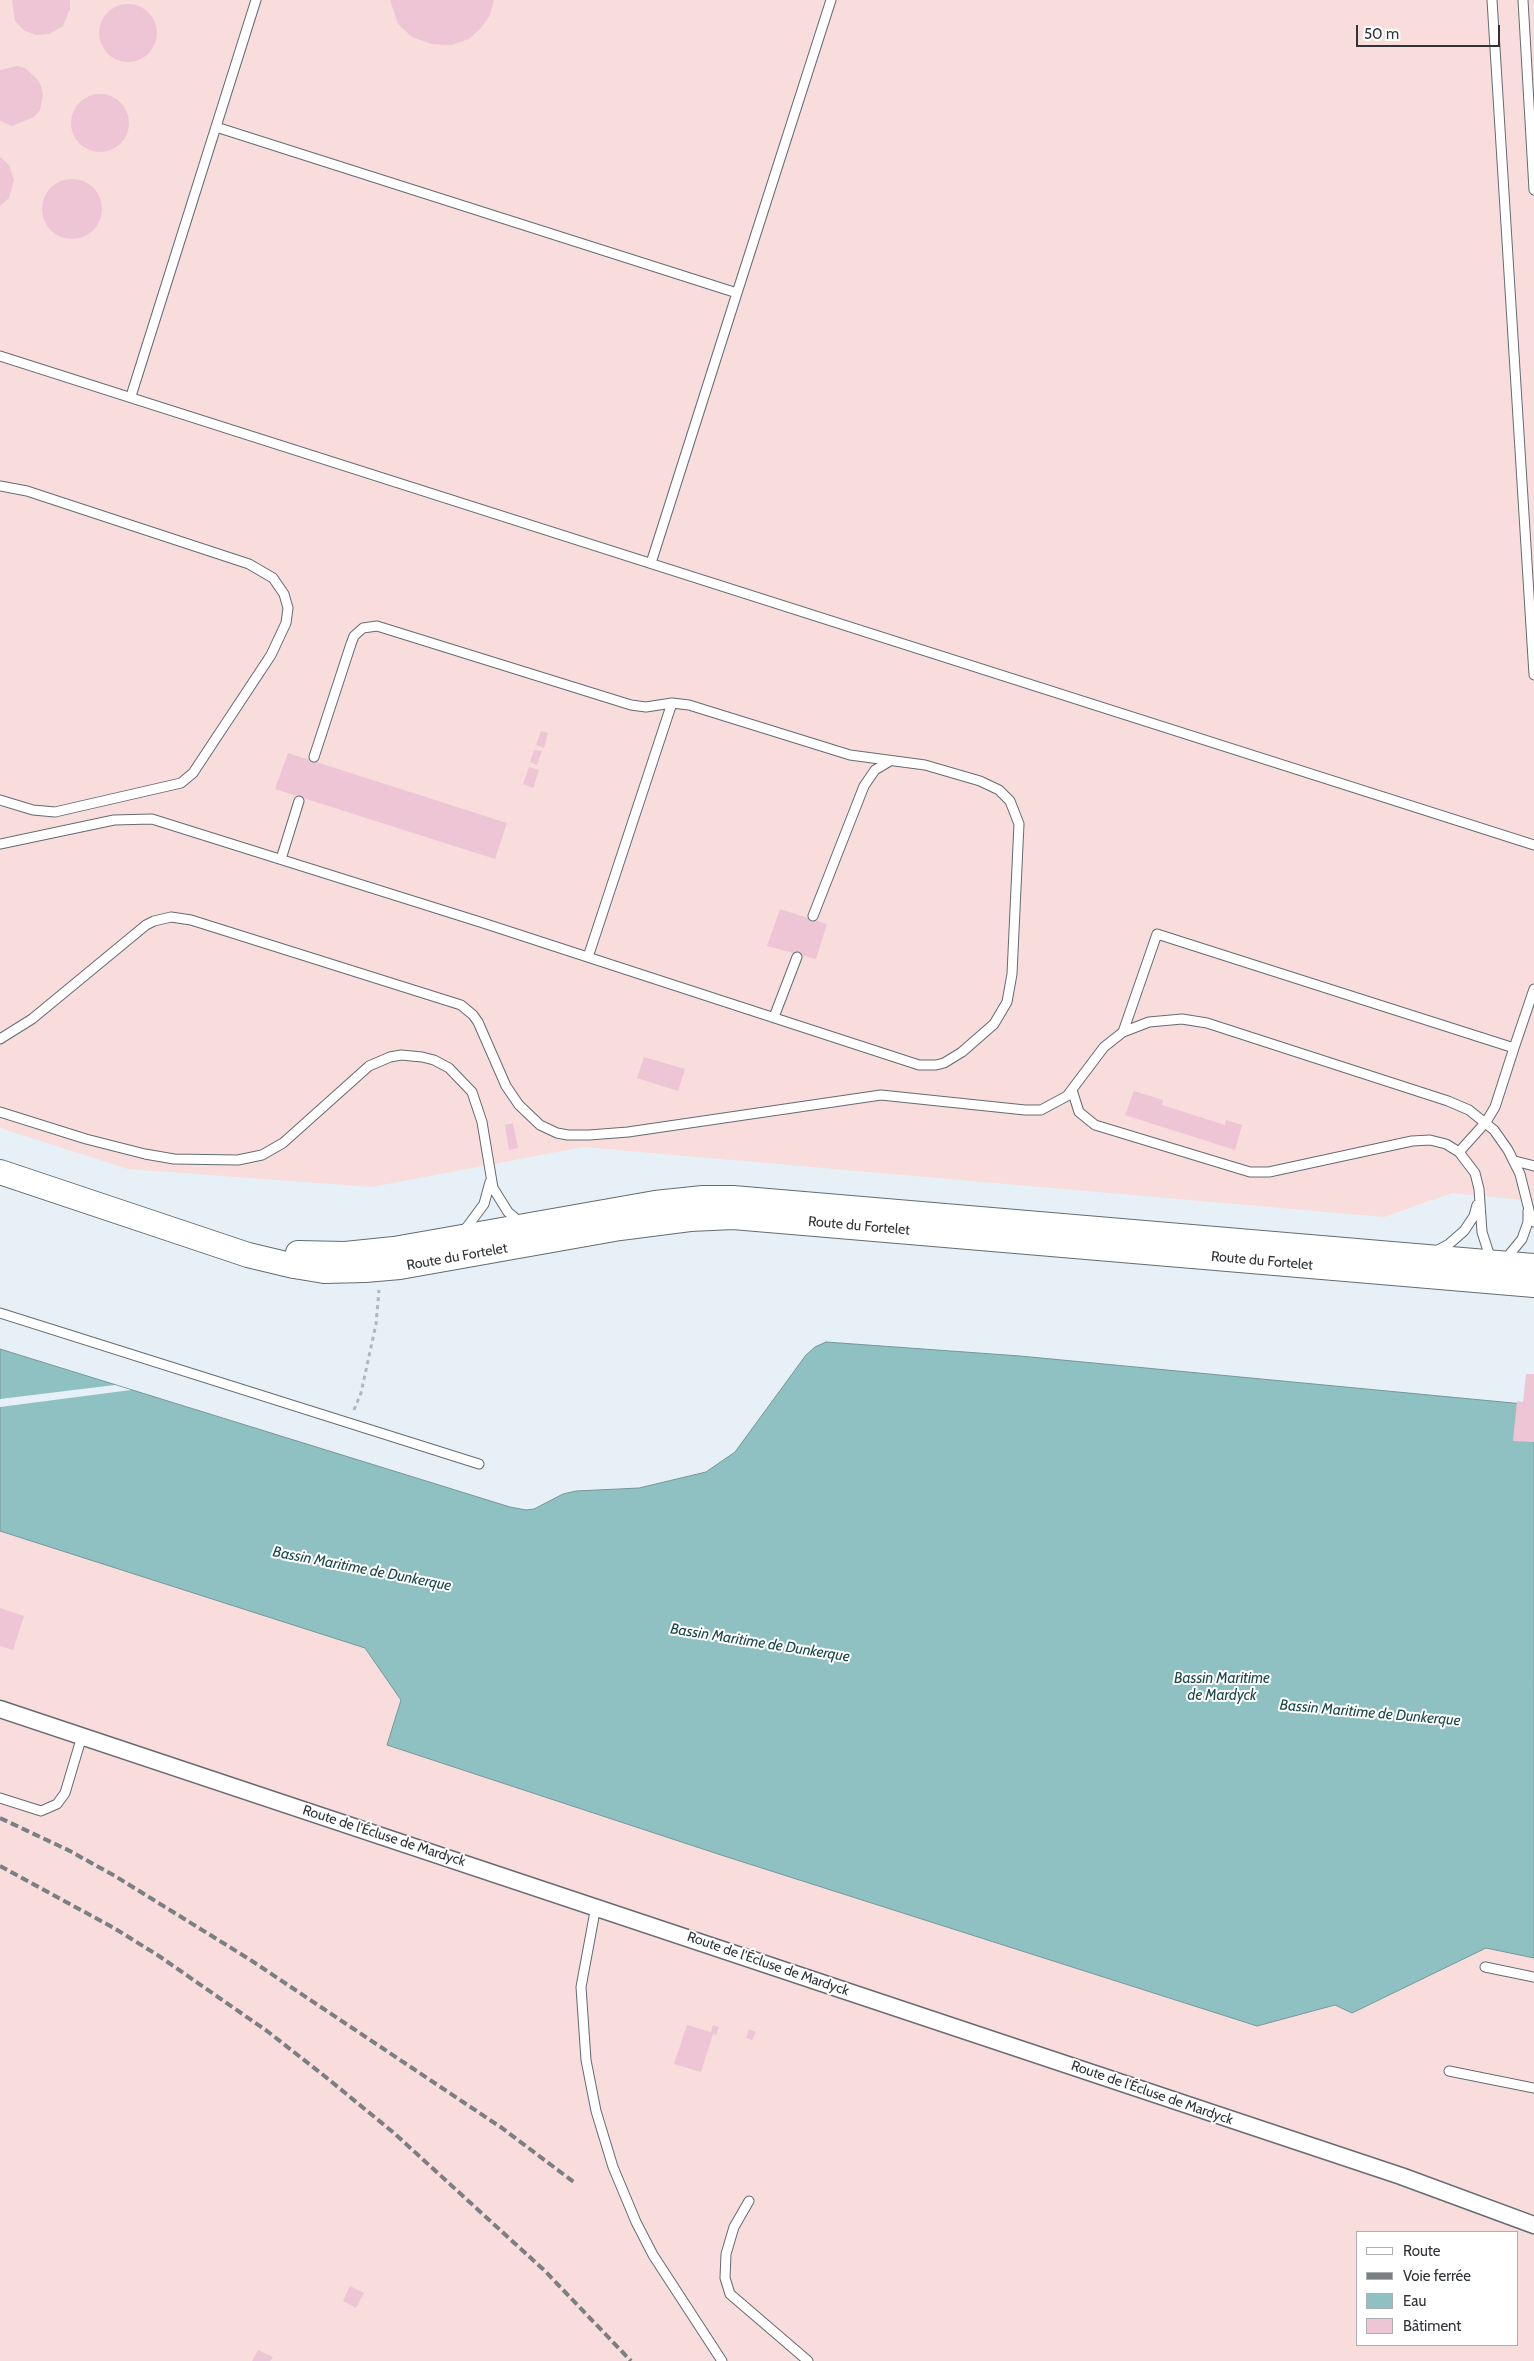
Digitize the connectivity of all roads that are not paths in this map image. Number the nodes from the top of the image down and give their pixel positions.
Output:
1 (256, 0) edge
2 (831, 0) edge
3 (1492, 0) edge
4 (1523, 0) edge
5 (216, 126) junction
6 (1534, 190) edge
7 (737, 293) junction
8 (0, 356) edge
9 (131, 396) junction
10 (0, 486) edge
11 (651, 563) junction
12 (1534, 675) edge
13 (672, 703) junction
14 (314, 757) dead end
15 (890, 760) junction
16 (0, 800) edge
17 (299, 801) dead end
18 (0, 844) edge
19 (1534, 845) edge
20 (281, 859) junction
21 (813, 916) dead end
22 (588, 957) junction
23 (797, 957) dead end
24 (1534, 988) edge
25 (774, 1017) junction
26 (1123, 1032) junction
27 (0, 1040) edge
28 (1514, 1048) junction
29 (1072, 1090) junction
30 (0, 1112) edge
31 (1486, 1122) junction
32 (1459, 1152) junction
33 (1515, 1161) junction
34 (1534, 1166) edge
35 (0, 1172) edge
36 (490, 1179) junction
37 (1479, 1200) junction
38 (1527, 1205) junction
39 (1534, 1222) edge
40 (526, 1226) junction
41 (191, 1235) junction
42 (452, 1239) junction
43 (560, 1239) junction
44 (1423, 1257) junction
45 (1534, 1266) edge
46 (1494, 1271) junction
47 (1534, 1285) edge
48 (0, 1313) edge
49 (480, 1464) dead end
50 (0, 1709) edge
51 (82, 1736) junction
52 (0, 1798) edge
53 (596, 1906) junction
54 (1485, 1967) dead end
55 (1534, 1977) edge
56 (1449, 2071) dead end
57 (1534, 2088) edge
58 (749, 2201) dead end
59 (1534, 2225) edge
60 (722, 2361) edge
61 (808, 2361) edge

1 - 5 lane
2 - 7 lane
3 - 12 lane
4 - 6 lane
5 - 7 lane
5 - 9 lane
7 - 11 lane
8 - 9 lane
9 - 11 lane
10 - 16 lane
11 - 19 lane
13 - 14 lane
13 - 15 lane
13 - 22 lane
15 - 21 lane
15 - 25 lane
17 - 20 lane
18 - 20 lane
20 - 22 lane
22 - 25 lane
23 - 25 lane
24 - 28 lane
26 - 28 lane
26 - 29 lane
26 - 31 lane
27 - 29 lane
28 - 31 lane
29 - 32 lane
30 - 36 lane
31 - 32 lane
31 - 33 lane
32 - 37 lane
33 - 34 lane
33 - 38 lane
35 - 41 main road, Route du Fortelet
36 - 40 lane
36 - 42 lane
37 - 44 lane
37 - 46 lane
38 - 39 lane
38 - 46 lane
40 - 42 main road, Route du Fortelet
40 - 43 lane
40 - 44 main road, Route du Fortelet
41 - 42 main road, Route du Fortelet
41 - 43 main road, Route du Fortelet
43 - 46 main road, Route du Fortelet
44 - 46 main road, Route du Fortelet
45 - 46 main road, Route du Fortelet
46 - 47 main road, Route du Fortelet
48 - 49 lane
50 - 51 street, Route de l'Écluse de Mardyck
51 - 52 lane
51 - 53 street, Route de l'Écluse de Mardyck
53 - 59 street, Route de l'Écluse de Mardyck
53 - 60 lane
54 - 55 lane
56 - 57 lane
58 - 61 lane

